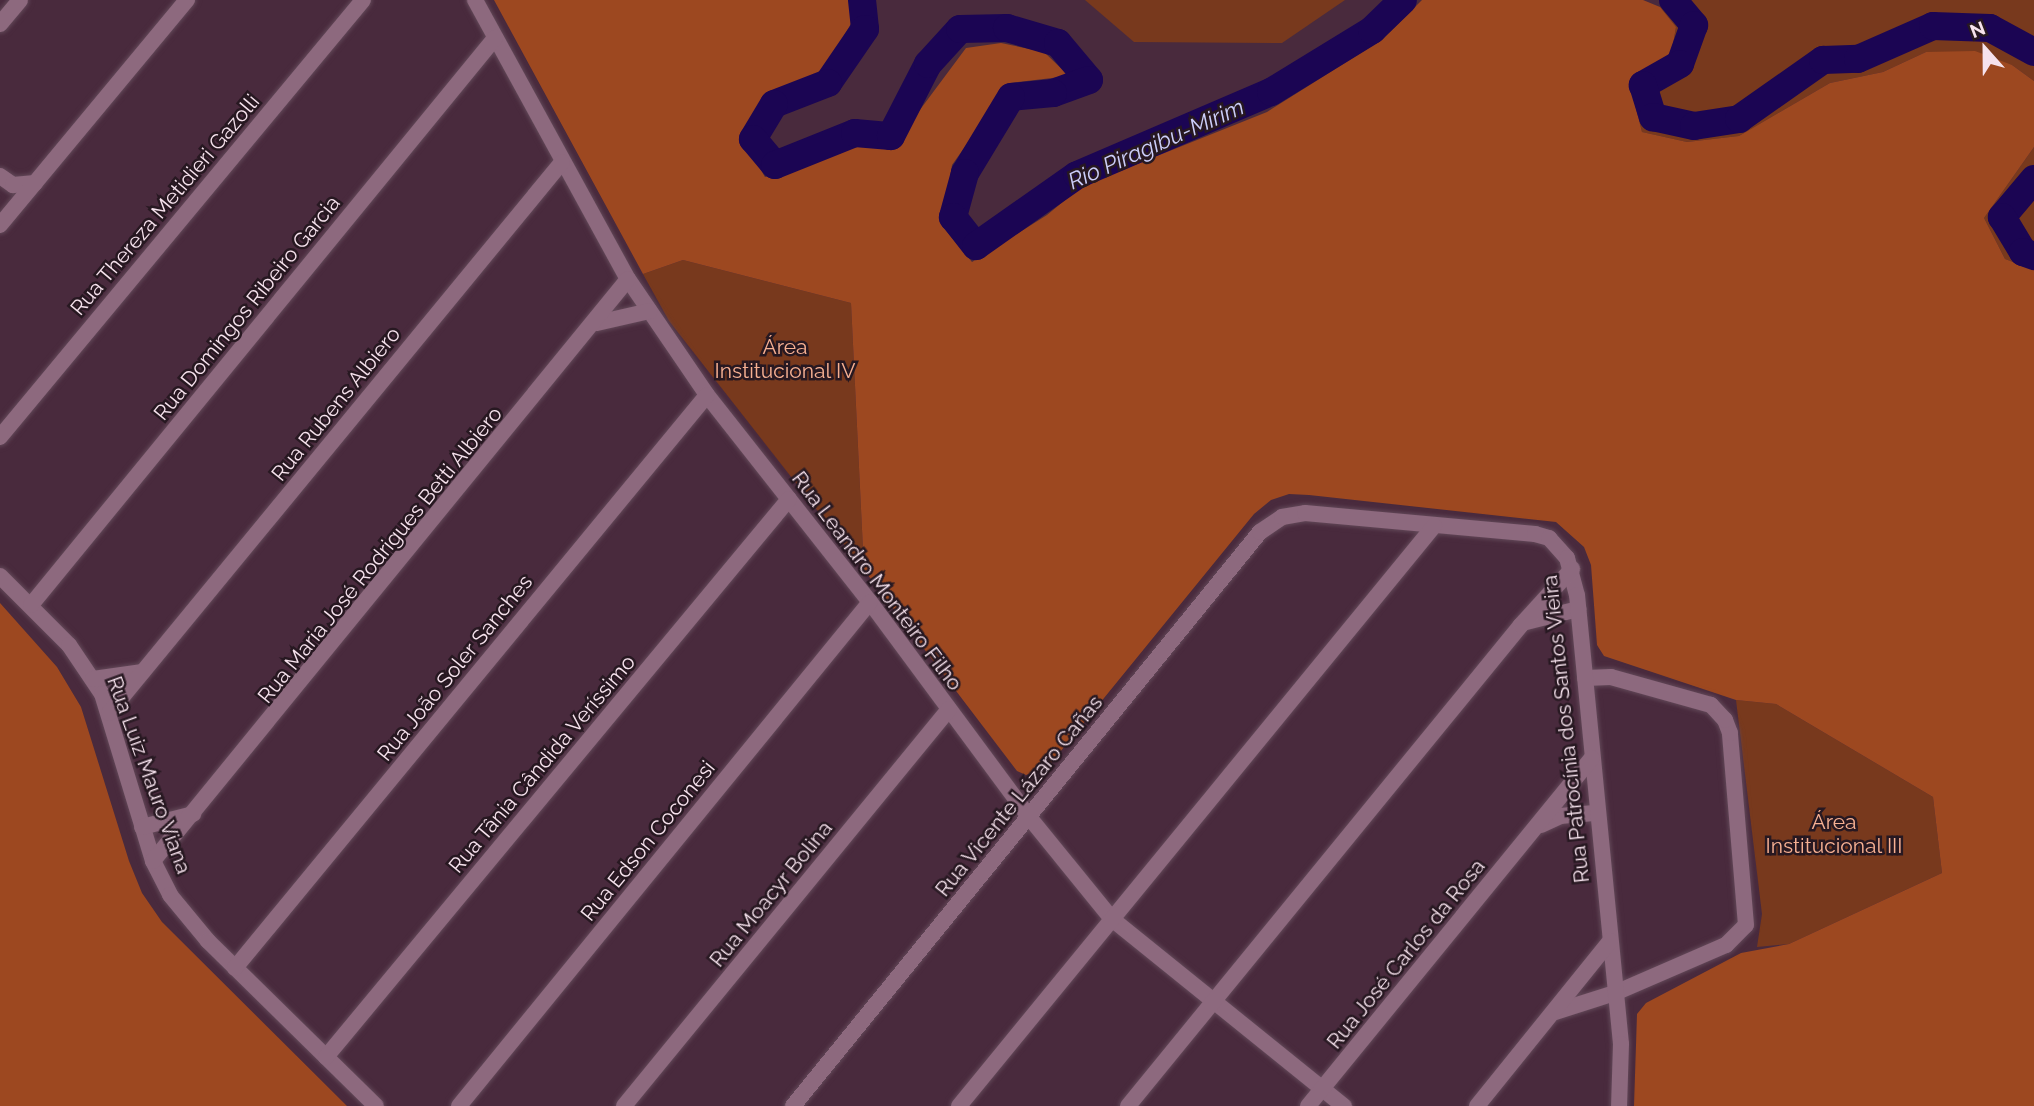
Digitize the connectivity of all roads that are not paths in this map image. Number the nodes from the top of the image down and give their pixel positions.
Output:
1 (20, 0) edge
2 (187, 0) edge
3 (363, 0) edge
4 (475, 0) edge
5 (0, 23) edge
6 (495, 38) junction
7 (562, 162) junction
8 (0, 176) edge
9 (35, 183) junction
10 (0, 225) edge
11 (628, 279) junction
12 (650, 311) junction
13 (597, 323) junction
14 (707, 395) junction
15 (0, 437) edge
16 (789, 499) junction
17 (1282, 517) joint
18 (1434, 526) junction
19 (1572, 569) junction
20 (0, 576) edge
21 (870, 602) junction
22 (30, 605) junction
23 (1578, 609) junction
24 (1521, 625) junction
25 (143, 672) junction
26 (93, 678) junction
27 (1585, 678) junction
28 (950, 709) junction
29 (109, 713) junction
30 (1592, 758) junction
31 (1597, 813) junction
32 (195, 814) junction
33 (1029, 817) junction
34 (142, 827) junction
35 (1536, 829) junction
36 (153, 861) junction
37 (1112, 919) junction
38 (1610, 941) junction
39 (235, 968) junction
40 (1615, 993) junction
41 (1213, 1003) junction
42 (1555, 1012) junction
43 (327, 1057) junction
44 (1323, 1089) junction
45 (376, 1106) edge
46 (459, 1106) edge
47 (624, 1106) edge
48 (793, 1106) edge
49 (959, 1106) edge
50 (1128, 1106) edge
51 (1308, 1106) edge
52 (1344, 1106) edge
53 (1476, 1106) edge
54 (1619, 1106) edge

1 - 5 street
2 - 9 street
3 - 15 street, Rua Thereza Metidieri Gazolli
4 - 6 street, Rua Leandro Monteiro Filho
6 - 7 street, Rua Leandro Monteiro Filho
6 - 22 street, Rua Domingos Ribeiro Garcia
7 - 11 street, Rua Leandro Monteiro Filho
7 - 25 street, Rua Rubens Albiero
8 - 9 street
9 - 10 street
11 - 12 street, Rua Leandro Monteiro Filho
11 - 13 street, Rua Maria José Rodrigues Betti Albiero
12 - 13 street
12 - 14 street, Rua Leandro Monteiro Filho
13 - 32 street, Rua Maria José Rodrigues Betti Albiero
14 - 16 street, Rua Leandro Monteiro Filho
14 - 39 street, Rua João Soler Sanches
16 - 21 street, Rua Leandro Monteiro Filho
16 - 43 street, Rua Tânia Cândida Veríssimo
17 - 18 street, Rua Patrocínia dos Santos Vieira
17 - 33 street, Rua Vicente Lázaro Cañas
18 - 19 street, Rua Patrocínia dos Santos Vieira
18 - 37 street
19 - 23 street, Rua Patrocínia dos Santos Vieira
19 - 24 street
20 - 22 street, Rua Luiz Mauro Viana
21 - 28 street, Rua Leandro Monteiro Filho
21 - 46 street, Rua Edson Coconesi
22 - 26 street, Rua Luiz Mauro Viana
23 - 24 street
23 - 27 street, Rua Patrocínia dos Santos Vieira
24 - 41 street
25 - 26 street
25 - 29 street, Rua Rubens Albiero
26 - 29 street, Rua Luiz Mauro Viana
27 - 30 street, Rua Patrocínia dos Santos Vieira
27 - 40 street
28 - 33 street, Rua Leandro Monteiro Filho
28 - 47 street, Rua Moacyr Bolina
29 - 34 street, Rua Luiz Mauro Viana
30 - 31 street, Rua Patrocínia dos Santos Vieira
30 - 35 street, Rua José Carlos da Rosa
31 - 35 street, Rua José Carlos da Rosa
31 - 38 street, Rua Patrocínia dos Santos Vieira
32 - 34 street
32 - 36 street, Rua Maria José Rodrigues Betti Albiero
33 - 37 street, Rua Leandro Monteiro Filho
33 - 48 street, Rua Vicente Lázaro Cañas
34 - 36 street, Rua Luiz Mauro Viana
35 - 44 street, Rua José Carlos da Rosa
36 - 39 street, Rua Luiz Mauro Viana
37 - 41 street, Rua Leandro Monteiro Filho
37 - 49 street
38 - 40 street, Rua Patrocínia dos Santos Vieira
38 - 42 street
39 - 43 street, Rua Luiz Mauro Viana
40 - 42 street
40 - 54 street, Rua Patrocínia dos Santos Vieira
41 - 44 street, Rua Leandro Monteiro Filho
41 - 50 street
42 - 53 street
43 - 45 street, Rua Luiz Mauro Viana
44 - 51 street, Rua José Carlos da Rosa
44 - 52 street, Rua Leandro Monteiro Filho

